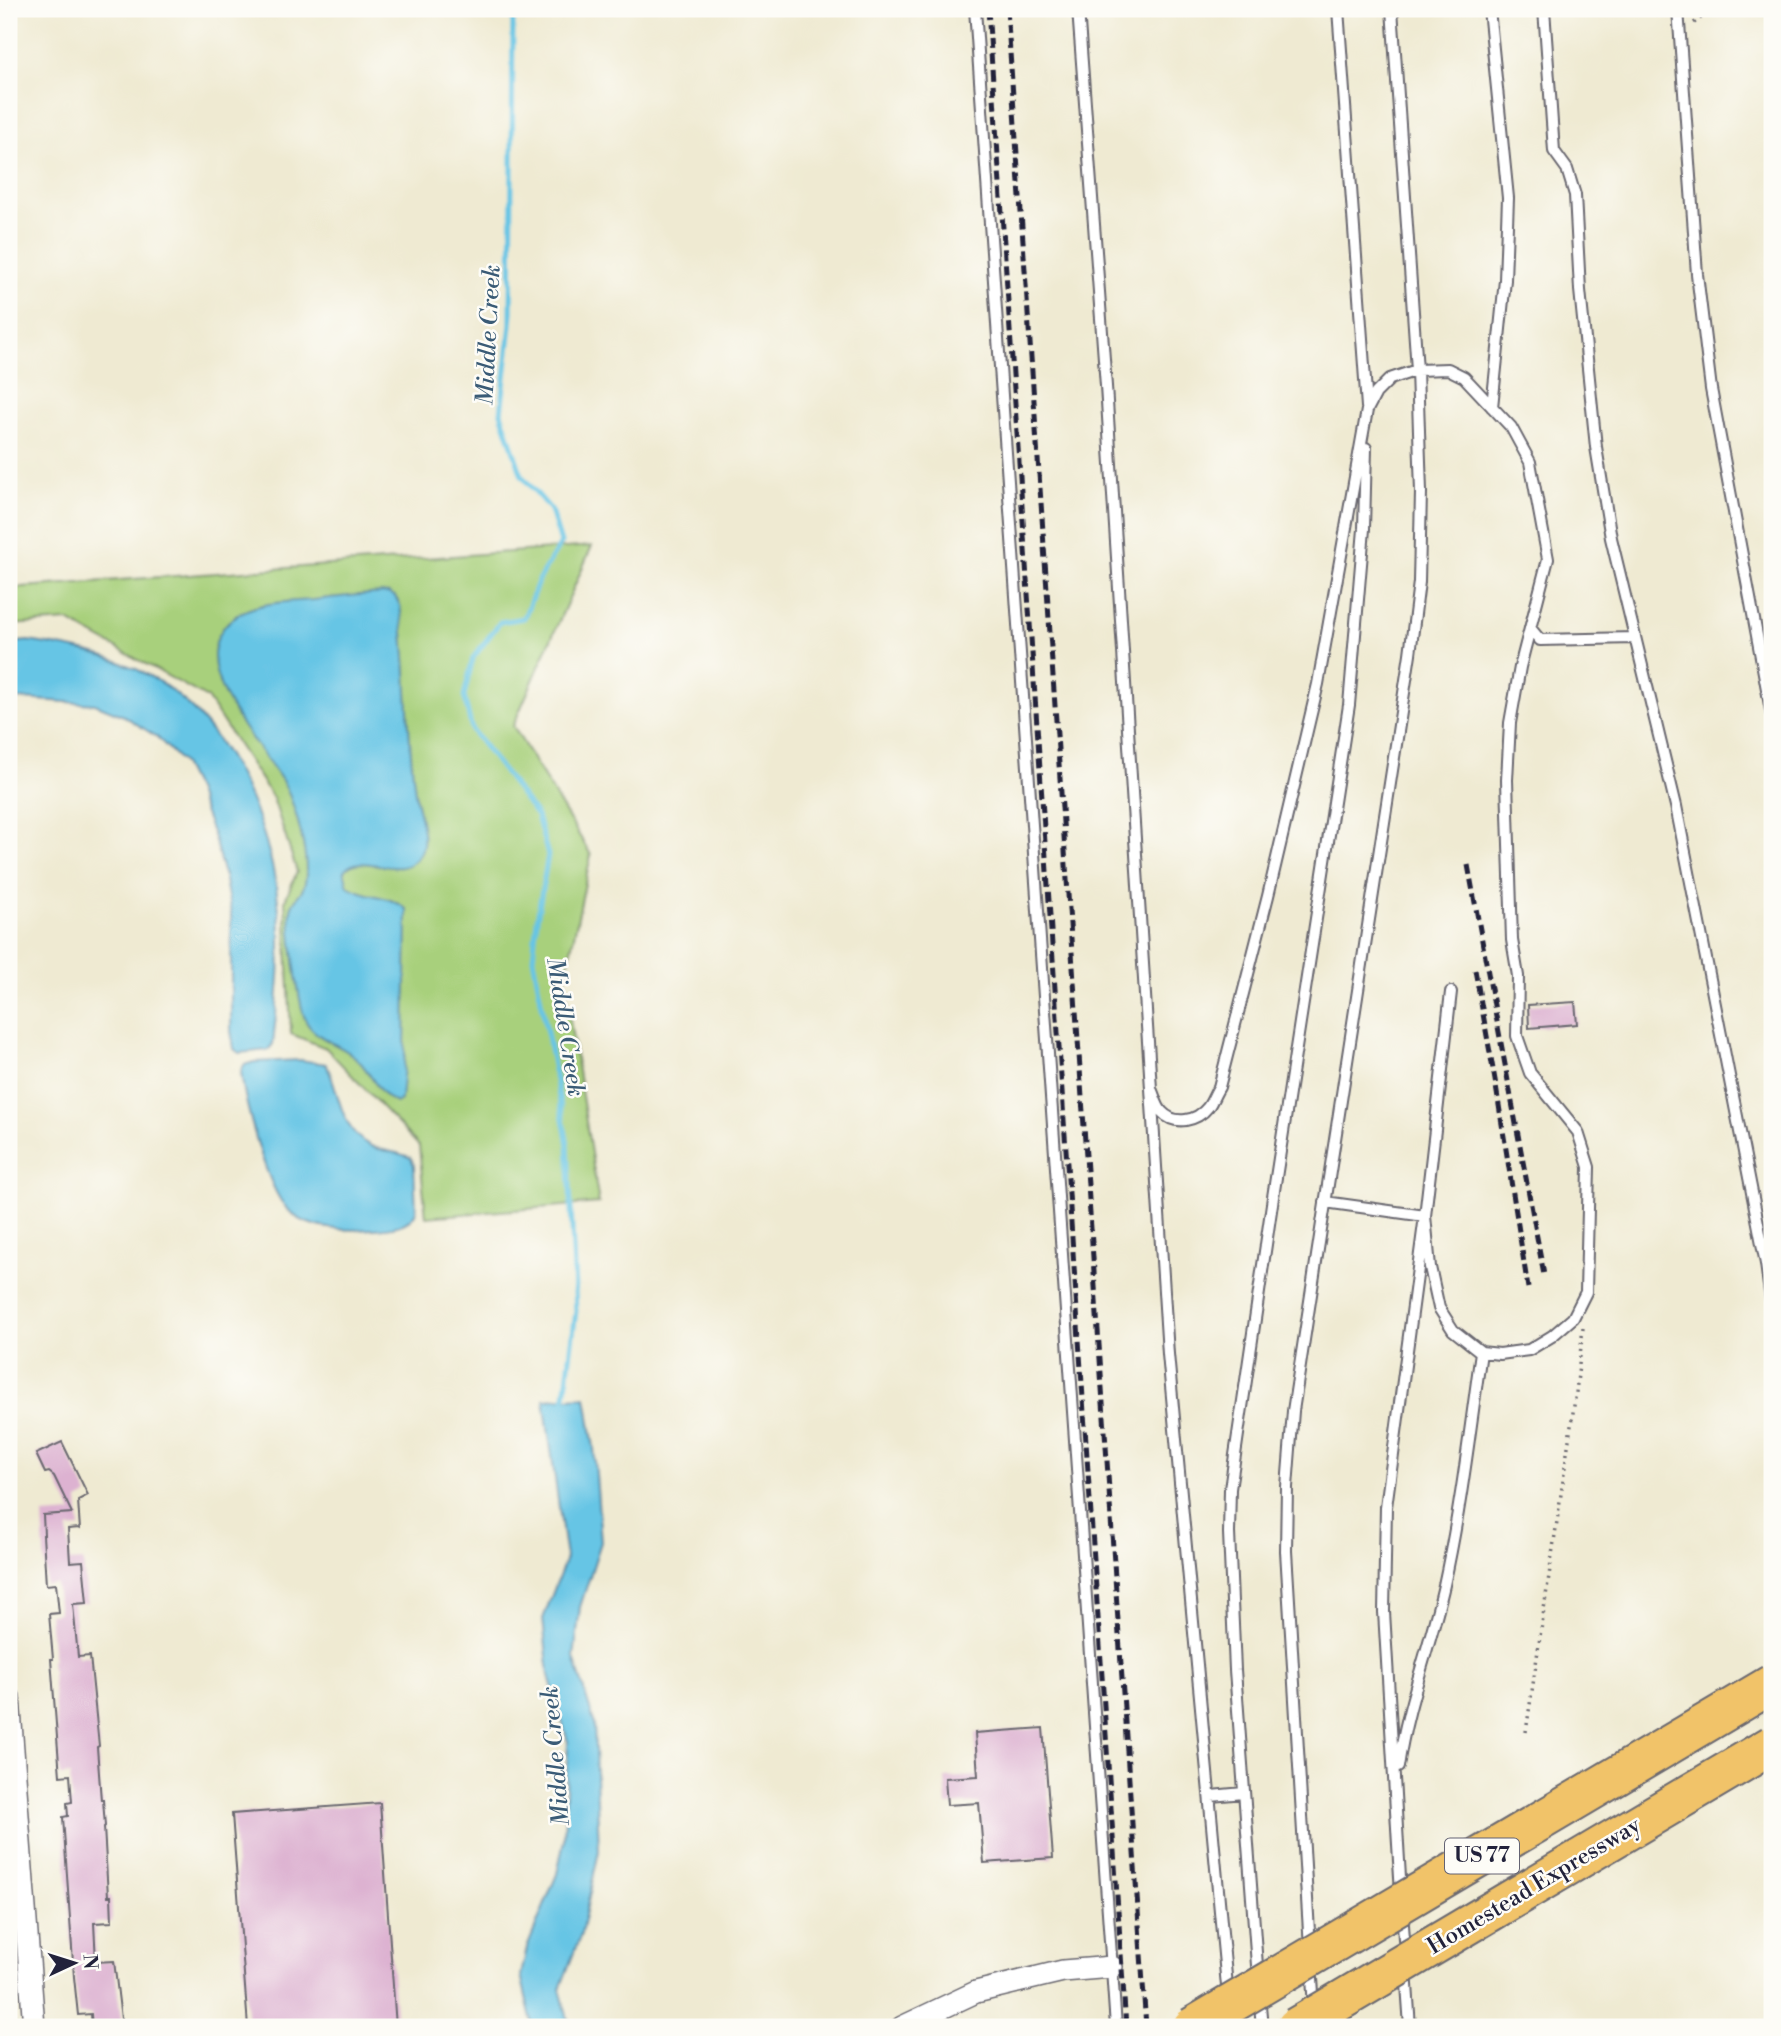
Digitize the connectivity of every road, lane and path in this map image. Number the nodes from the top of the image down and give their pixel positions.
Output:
1 (975, 9) edge
2 (1079, 9) edge
3 (1338, 9) edge
4 (1392, 9) edge
5 (1489, 9) edge
6 (1544, 9) edge
7 (1678, 9) edge
8 (1713, 9) edge
9 (1679, 36) junction
10 (1417, 370) junction
11 (1492, 407) junction
12 (1367, 410) junction
13 (1530, 628) junction
14 (1635, 638) junction
15 (1772, 716) edge
16 (1451, 992) dead end
17 (1153, 1091) junction
18 (1325, 1202) junction
19 (1425, 1216) junction
20 (1586, 1292) junction
21 (1772, 1308) edge
22 (1481, 1352) junction
23 (1772, 1684) edge
24 (9, 1697) edge
25 (1526, 1732) dead end
26 (1772, 1745) edge
27 (1394, 1791) junction
28 (1244, 1793) junction
29 (1211, 1796) junction
30 (1112, 1967) junction
31 (1229, 2014) dead end
32 (34, 2027) edge
33 (902, 2027) edge
34 (1116, 2027) edge
35 (1192, 2027) edge
36 (1262, 2027) edge
37 (1296, 2027) edge
38 (1316, 2027) edge
39 (1410, 2027) edge

1 - 30 lane
2 - 17 lane
3 - 12 lane
4 - 10 lane
5 - 11 lane
6 - 14 lane
7 - 9 lane
8 - 9 path
9 - 15 lane
10 - 11 lane
10 - 12 lane
10 - 18 lane
11 - 13 lane
12 - 17 lane
12 - 28 lane
13 - 14 lane
13 - 20 lane
14 - 21 lane
16 - 19 lane
17 - 29 lane
18 - 19 lane
18 - 38 lane
19 - 22 lane
19 - 27 lane
20 - 22 lane
20 - 25 path
22 - 27 lane
23 - 35 highway, US 77, bridge
24 - 32 street
26 - 37 highway, Homestead Expressway / US 77, bridge
27 - 39 lane
28 - 29 lane
28 - 36 lane
29 - 31 lane
30 - 33 street
30 - 34 lane

